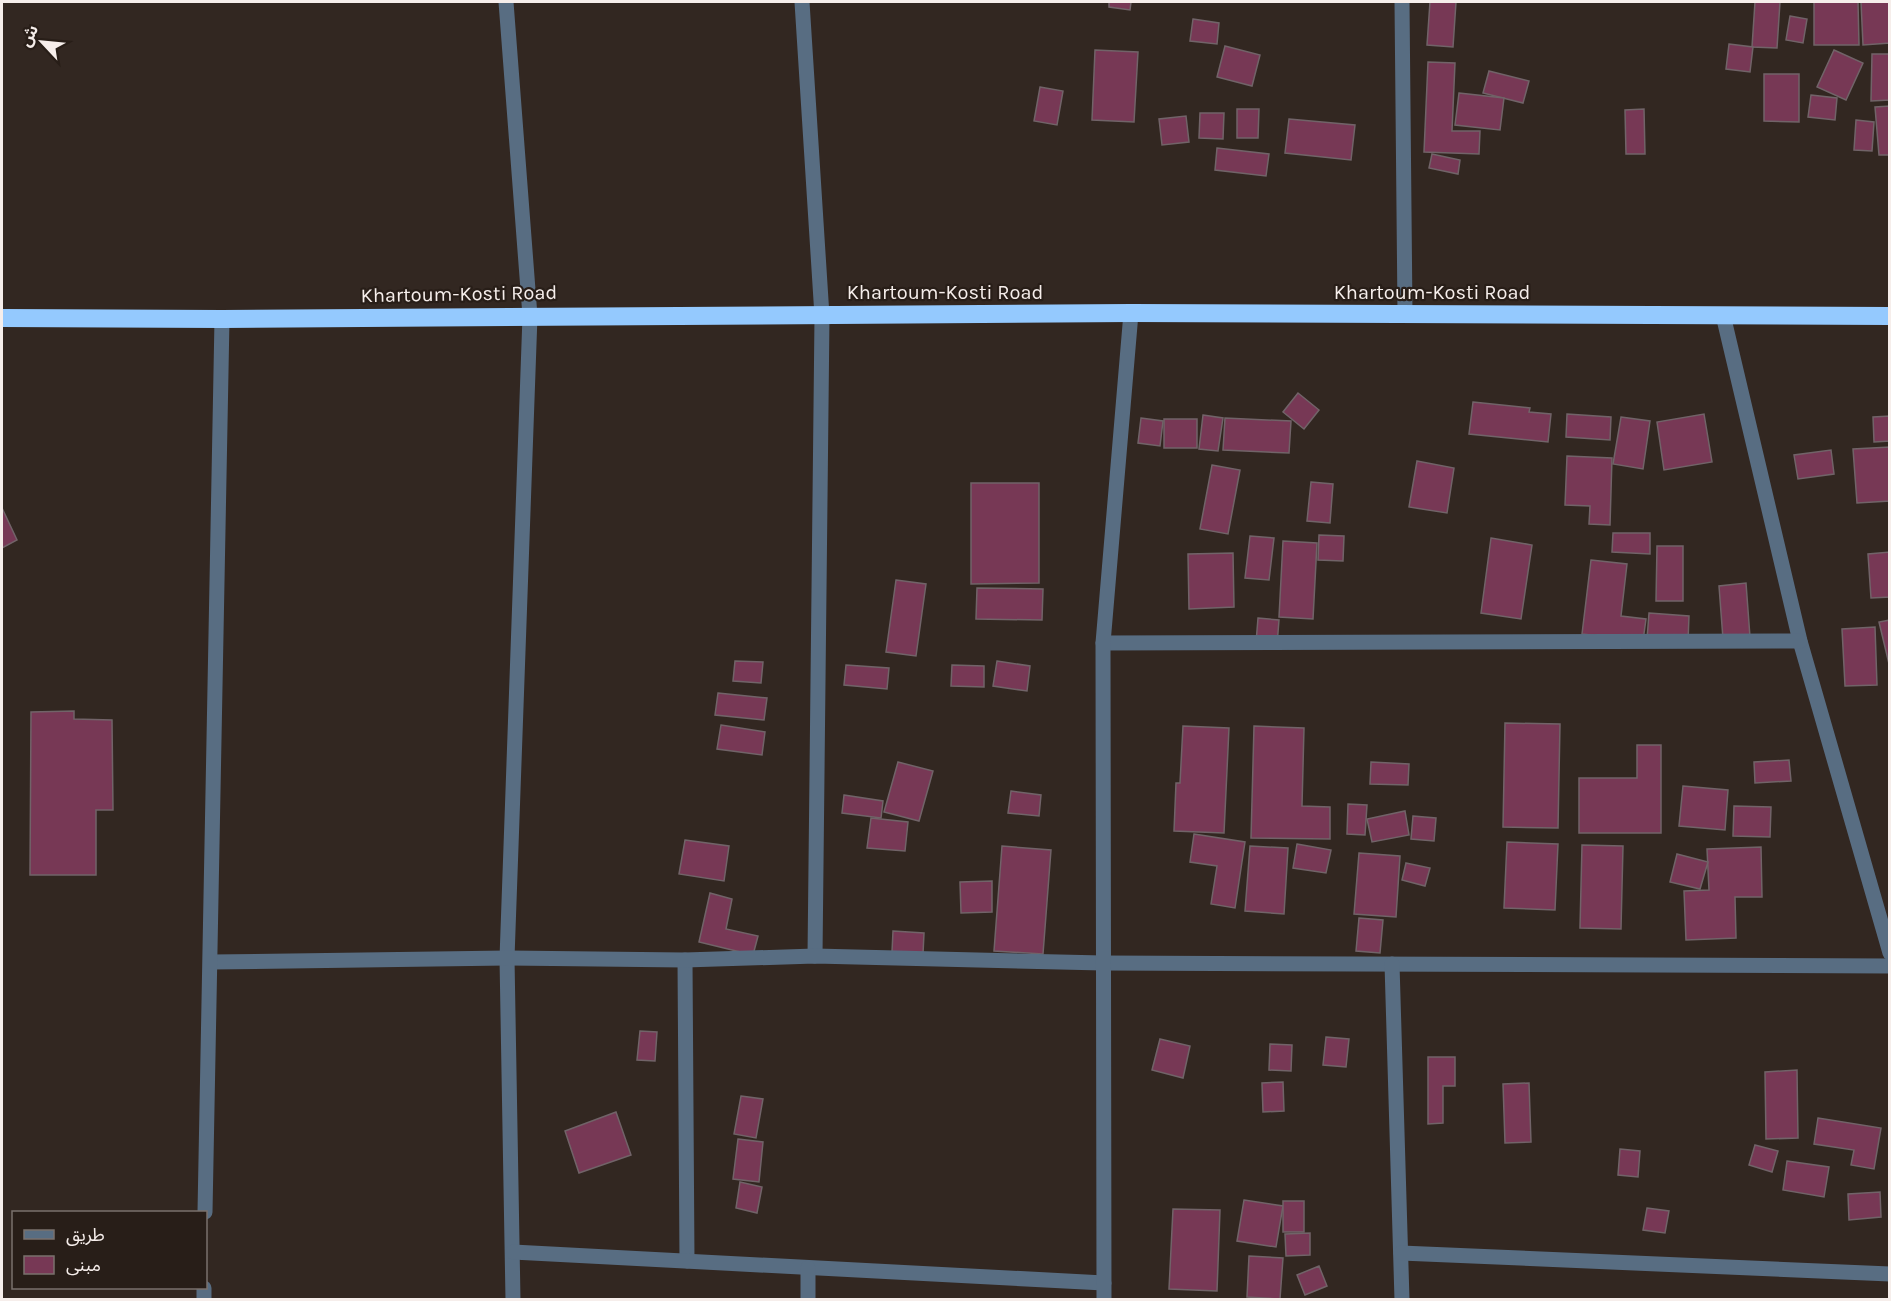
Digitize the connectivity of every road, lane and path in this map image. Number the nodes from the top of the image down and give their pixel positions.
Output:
1 (506, 2) edge
2 (802, 2) edge
3 (1402, 2) edge
4 (1131, 314) junction
5 (1405, 314) junction
6 (1723, 315) junction
7 (530, 316) junction
8 (822, 316) junction
9 (1890, 316) edge
10 (2, 318) edge
11 (222, 319) junction
12 (1800, 641) junction
13 (1103, 643) junction
14 (1890, 953) edge
15 (815, 956) junction
16 (507, 958) junction
17 (685, 960) junction
18 (211, 962) junction
19 (1103, 963) junction
20 (1392, 964) junction
21 (1890, 966) edge
22 (206, 1211) edge
23 (513, 1252) junction
24 (1401, 1253) junction
25 (687, 1261) junction
26 (808, 1268) junction
27 (1890, 1274) edge
28 (1104, 1283) junction
29 (513, 1299) edge
30 (808, 1299) edge
31 (1104, 1299) edge
32 (1402, 1299) edge

1 - 7 street
2 - 8 street
3 - 5 street
4 - 5 highway, Khartoum-Kosti Road
4 - 8 highway, Khartoum-Kosti Road
4 - 13 street
5 - 6 highway, Khartoum-Kosti Road
6 - 9 highway, Khartoum-Kosti Road
6 - 12 street
7 - 8 highway, Khartoum-Kosti Road
7 - 11 highway, Khartoum-Kosti Road
7 - 16 street
8 - 15 street
10 - 11 highway, Khartoum-Kosti Road
11 - 18 street
12 - 13 street
12 - 14 street
13 - 19 street
15 - 17 street
15 - 19 street
16 - 17 street
16 - 18 street
16 - 23 street
17 - 25 street
18 - 22 street
19 - 20 street
19 - 28 street
20 - 21 street
20 - 24 street
23 - 25 street
23 - 29 street
24 - 27 street
24 - 32 street
25 - 26 street
26 - 28 street
26 - 30 street
28 - 31 street

